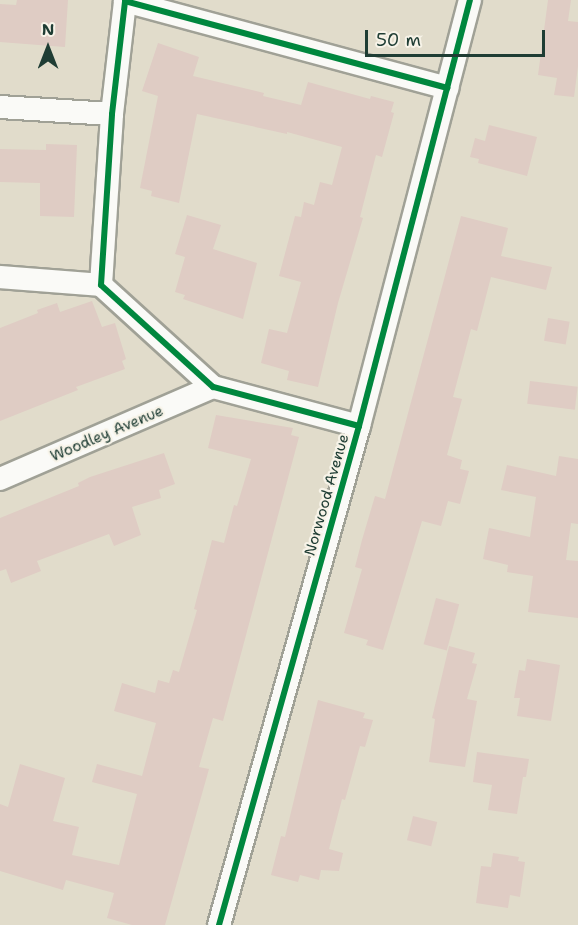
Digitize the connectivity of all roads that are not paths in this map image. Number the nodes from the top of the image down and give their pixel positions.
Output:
1 (470, 0) edge
2 (447, 88) junction
3 (0, 107) edge
4 (112, 114) junction
5 (0, 278) edge
6 (101, 285) junction
7 (213, 387) junction
8 (358, 426) junction
9 (0, 479) edge
10 (219, 925) edge

1 - 2 street, Norwood Avenue
2 - 4 street
2 - 8 street, Norwood Avenue
3 - 4 street
4 - 6 street
5 - 6 street
6 - 7 street
7 - 8 street
7 - 9 street, Woodley Avenue
8 - 10 street, Norwood Avenue

